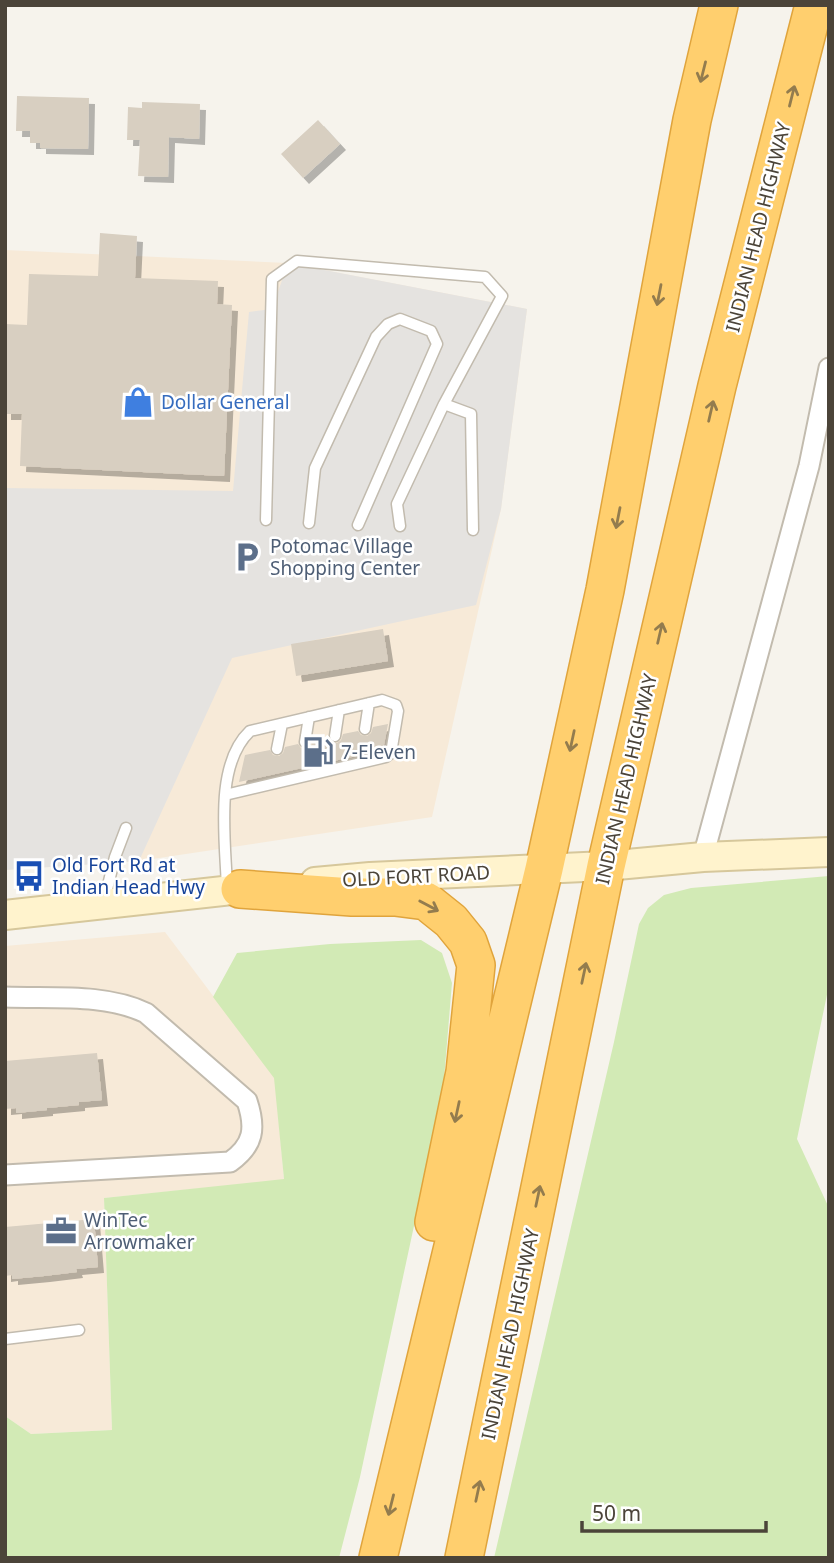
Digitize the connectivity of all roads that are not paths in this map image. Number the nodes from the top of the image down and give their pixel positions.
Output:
1 (719, 5) edge
2 (814, 5) edge
3 (829, 368) edge
4 (444, 404) junction
5 (266, 520) dead end
6 (309, 523) dead end
7 (358, 525) dead end
8 (400, 526) dead end
9 (472, 530) dead end
10 (369, 703) junction
11 (338, 710) junction
12 (309, 718) junction
13 (282, 724) junction
14 (365, 729) dead end
15 (334, 736) dead end
16 (305, 742) dead end
17 (277, 748) dead end
18 (225, 794) junction
19 (125, 828) dead end
20 (829, 852) edge
21 (703, 857) junction
22 (606, 866) junction
23 (544, 869) junction
24 (233, 889) junction
25 (103, 905) junction
26 (5, 915) edge
27 (5, 998) edge
28 (5, 1175) edge
29 (79, 1330) dead end
30 (5, 1339) edge
31 (403, 1452) junction
32 (378, 1558) edge
33 (464, 1558) edge

1 -> 23 highway
22 -> 2 highway, INDIAN HEAD HIGHWAY
3 - 21 street
4 - 5 lane
4 - 8 lane
4 - 9 lane
6 - 7 lane
10 - 11 lane
10 - 14 lane
10 - 18 lane
11 - 12 lane
11 - 15 lane
12 - 13 lane
12 - 16 lane
13 - 17 lane
13 - 18 lane
18 - 24 lane
19 - 25 lane
20 - 21 main road, OLD FORT ROAD
21 - 22 main road, OLD FORT ROAD
22 - 23 main road, OLD FORT ROAD
33 -> 22 highway, INDIAN HEAD HIGHWAY
23 - 24 main road, OLD FORT ROAD
23 - 31 highway
24 - 25 main road, OLD FORT ROAD
24 -> 31 highway
25 - 26 main road, OLD FORT ROAD
27 - 28 street
29 - 30 lane
31 -> 32 highway

